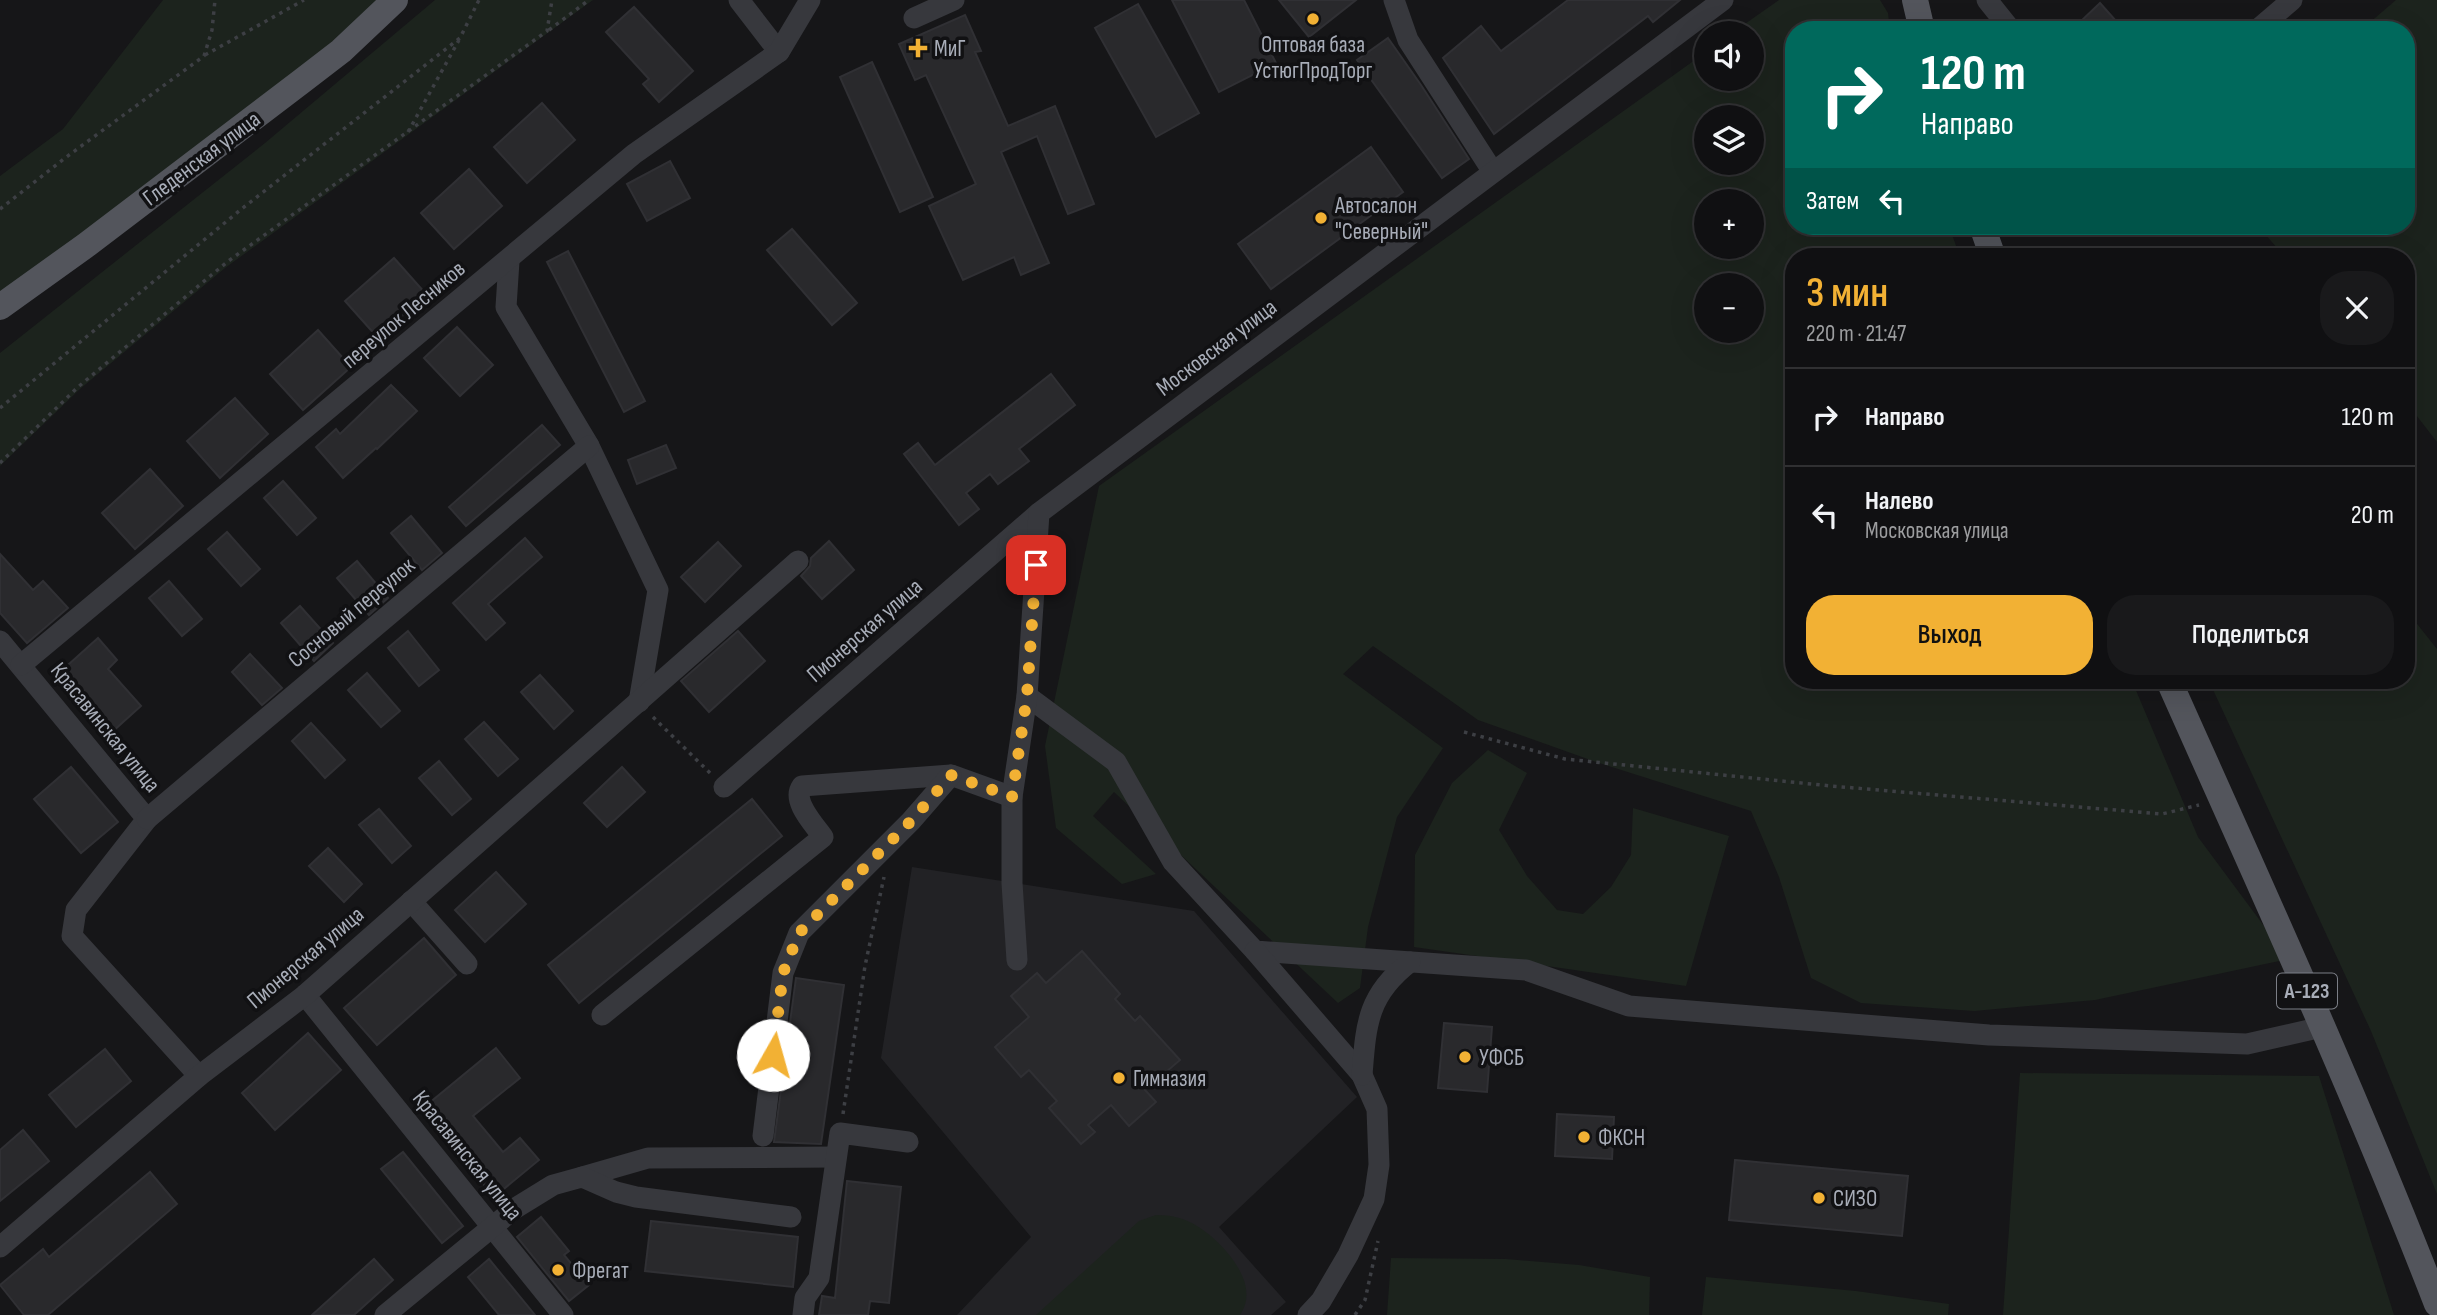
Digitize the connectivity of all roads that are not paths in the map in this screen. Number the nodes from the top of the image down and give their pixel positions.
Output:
1 (395, 0) edge
2 (739, 0) edge
3 (810, 0) edge
4 (954, 0) edge
5 (1394, 0) edge
6 (1723, 0) edge
7 (1915, 0) edge
8 (1987, 0) edge
9 (2292, 0) edge
10 (914, 18) dead end
11 (1920, 21) edge
12 (2004, 21) edge
13 (2268, 21) edge
14 (779, 52) junction
15 (1493, 172) junction
16 (509, 261) junction
17 (0, 307) edge
18 (589, 446) junction
19 (1039, 513) junction
20 (798, 561) dead end
21 (0, 640) edge
22 (22, 665) junction
23 (2173, 689) edge
24 (1027, 696) junction
25 (639, 702) junction
26 (951, 775) junction
27 (724, 787) road end
28 (1012, 797) junction
29 (147, 819) junction
30 (411, 901) junction
31 (1255, 951) junction
32 (1017, 960) dead end
33 (1410, 962) junction
34 (467, 964) dead end
35 (305, 995) junction
36 (602, 1015) dead end
37 (2322, 1027) junction
38 (1362, 1075) junction
39 (199, 1076) junction
40 (763, 1136) dead end
41 (908, 1142) dead end
42 (836, 1157) junction
43 (582, 1177) junction
44 (791, 1217) dead end
45 (493, 1226) junction
46 (0, 1247) edge
47 (2437, 1304) edge
48 (385, 1315) edge
49 (563, 1315) edge
50 (803, 1315) edge
51 (1308, 1315) edge

1 - 17 main road, Гледенская улица
2 - 14 street
3 - 14 street, переулок Лесников
4 - 10 street
5 - 15 street
6 - 15 street, Московская улица
7 - 11 main road
8 - 12 street
9 - 13 street
14 - 16 street, переулок Лесников
15 - 19 street, Московская улица
16 - 18 street
16 - 22 street, переулок Лесников
18 - 25 street
18 - 29 street, Сосновый переулок
19 - 24 street
19 - 27 street, Пионерская улица
20 - 25 street, Пионерская улица
21 - 22 street, Красавинская улица
22 - 29 street, Красавинская улица
23 - 37 main road, А-123
24 - 28 street
24 - 31 street
25 - 30 street, Пионерская улица
26 - 28 street
26 - 36 street
26 - 40 street
28 - 32 street
29 - 39 street, Красавинская улица
30 - 34 street
30 - 35 street, Пионерская улица
31 - 33 street
31 - 38 street
33 - 37 street
33 - 38 street
35 - 39 street, Пионерская улица
35 - 45 street, Красавинская улица
37 - 47 main road, А-123
38 - 51 street
39 - 46 street, Пионерская улица
41 - 42 street
42 - 43 street
42 - 50 street
43 - 44 street
43 - 45 street
45 - 48 street
45 - 49 street, Красавинская улица

